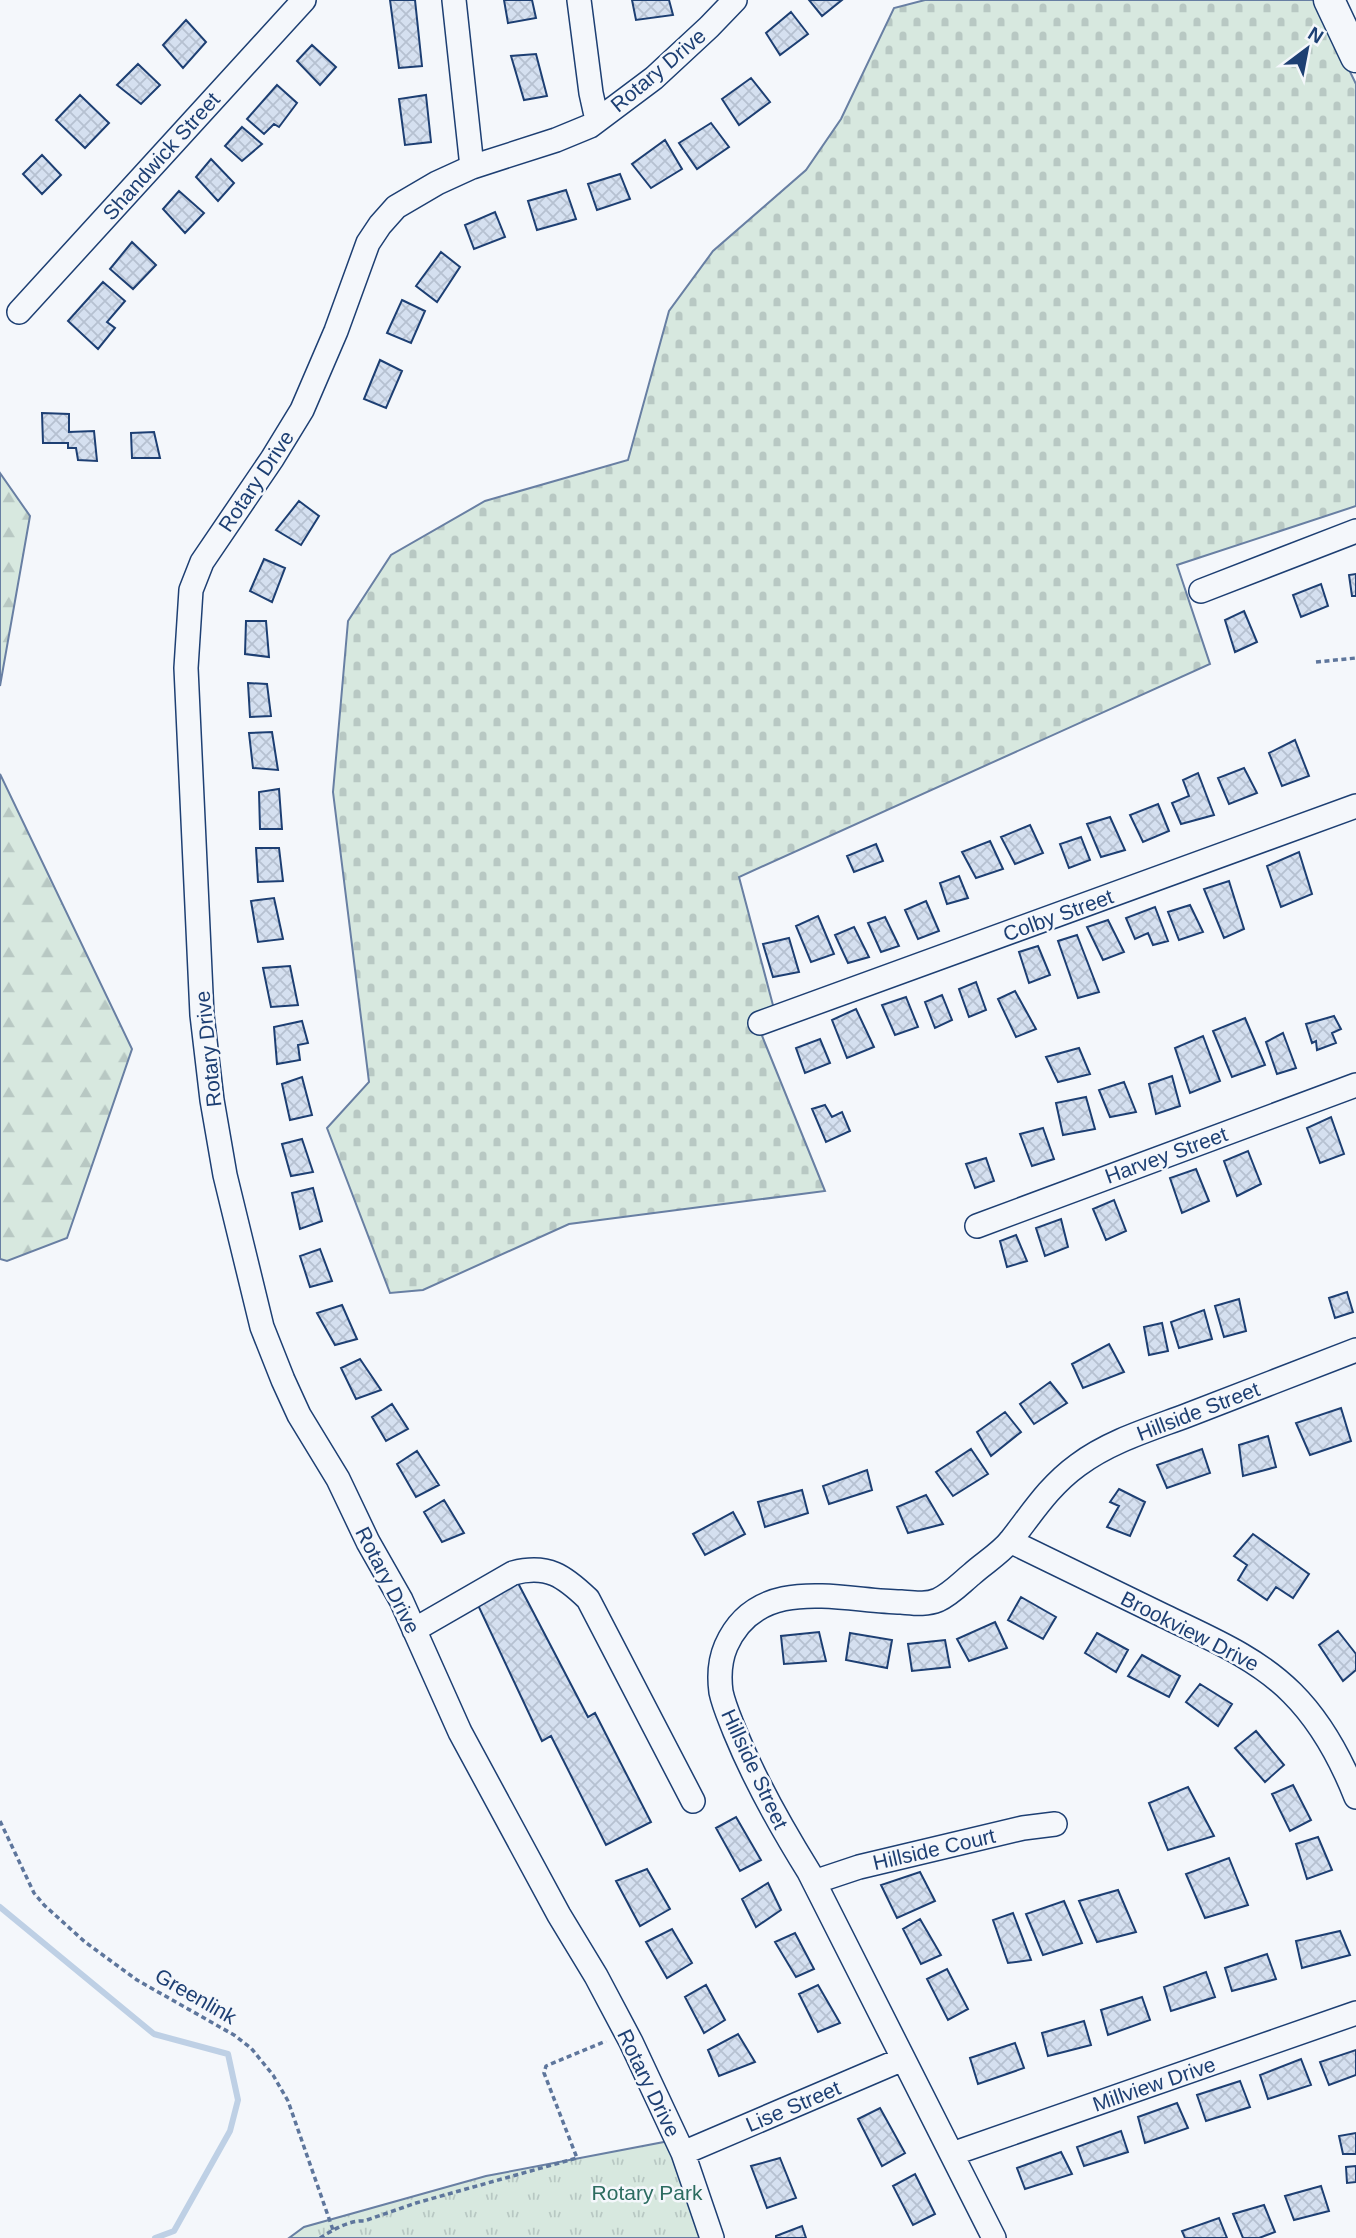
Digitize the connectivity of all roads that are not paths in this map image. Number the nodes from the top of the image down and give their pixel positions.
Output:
1 (304, 0) edge
2 (454, 0) edge
3 (579, 0) edge
4 (706, 0) edge
5 (734, 0) edge
6 (1329, 0) edge
7 (709, 27) junction
8 (1356, 57) edge
9 (597, 120) junction
10 (472, 166) junction
11 (19, 312) dead end
12 (1356, 531) edge
13 (1201, 591) dead end
14 (1356, 806) edge
15 (760, 1023) dead end
16 (1356, 1085) edge
17 (976, 1226) dead end
18 (1356, 1350) edge
19 (1010, 1541) junction
20 (414, 1630) junction
21 (1356, 1797) edge
22 (693, 1801) dead end
23 (1055, 1824) dead end
24 (814, 1882) junction
25 (1356, 2013) edge
26 (903, 2059) junction
27 (683, 2153) junction
28 (952, 2154) junction
29 (712, 2238) edge
30 (994, 2238) edge

1 - 11 street, Shandwick Street
2 - 10 street
3 - 9 street
4 - 7 street
5 - 7 street, Rotary Drive
6 - 8 main road
7 - 9 street, Rotary Drive
9 - 10 street, Rotary Drive
10 - 20 street, Rotary Drive
12 - 13 street
14 - 15 street, Colby Street
16 - 17 street, Harvey Street
18 - 19 street, Hillside Street
19 - 21 street, Brookview Drive
19 - 24 street, Hillside Street
20 - 22 street
20 - 27 street, Rotary Drive
23 - 24 street, Hillside Court
24 - 26 street, Hillside Street
25 - 28 street, Millview Drive
26 - 27 street, Lise Street
26 - 28 street, Hillside Street
27 - 29 street, Rotary Drive
28 - 30 street, Hillside Street

